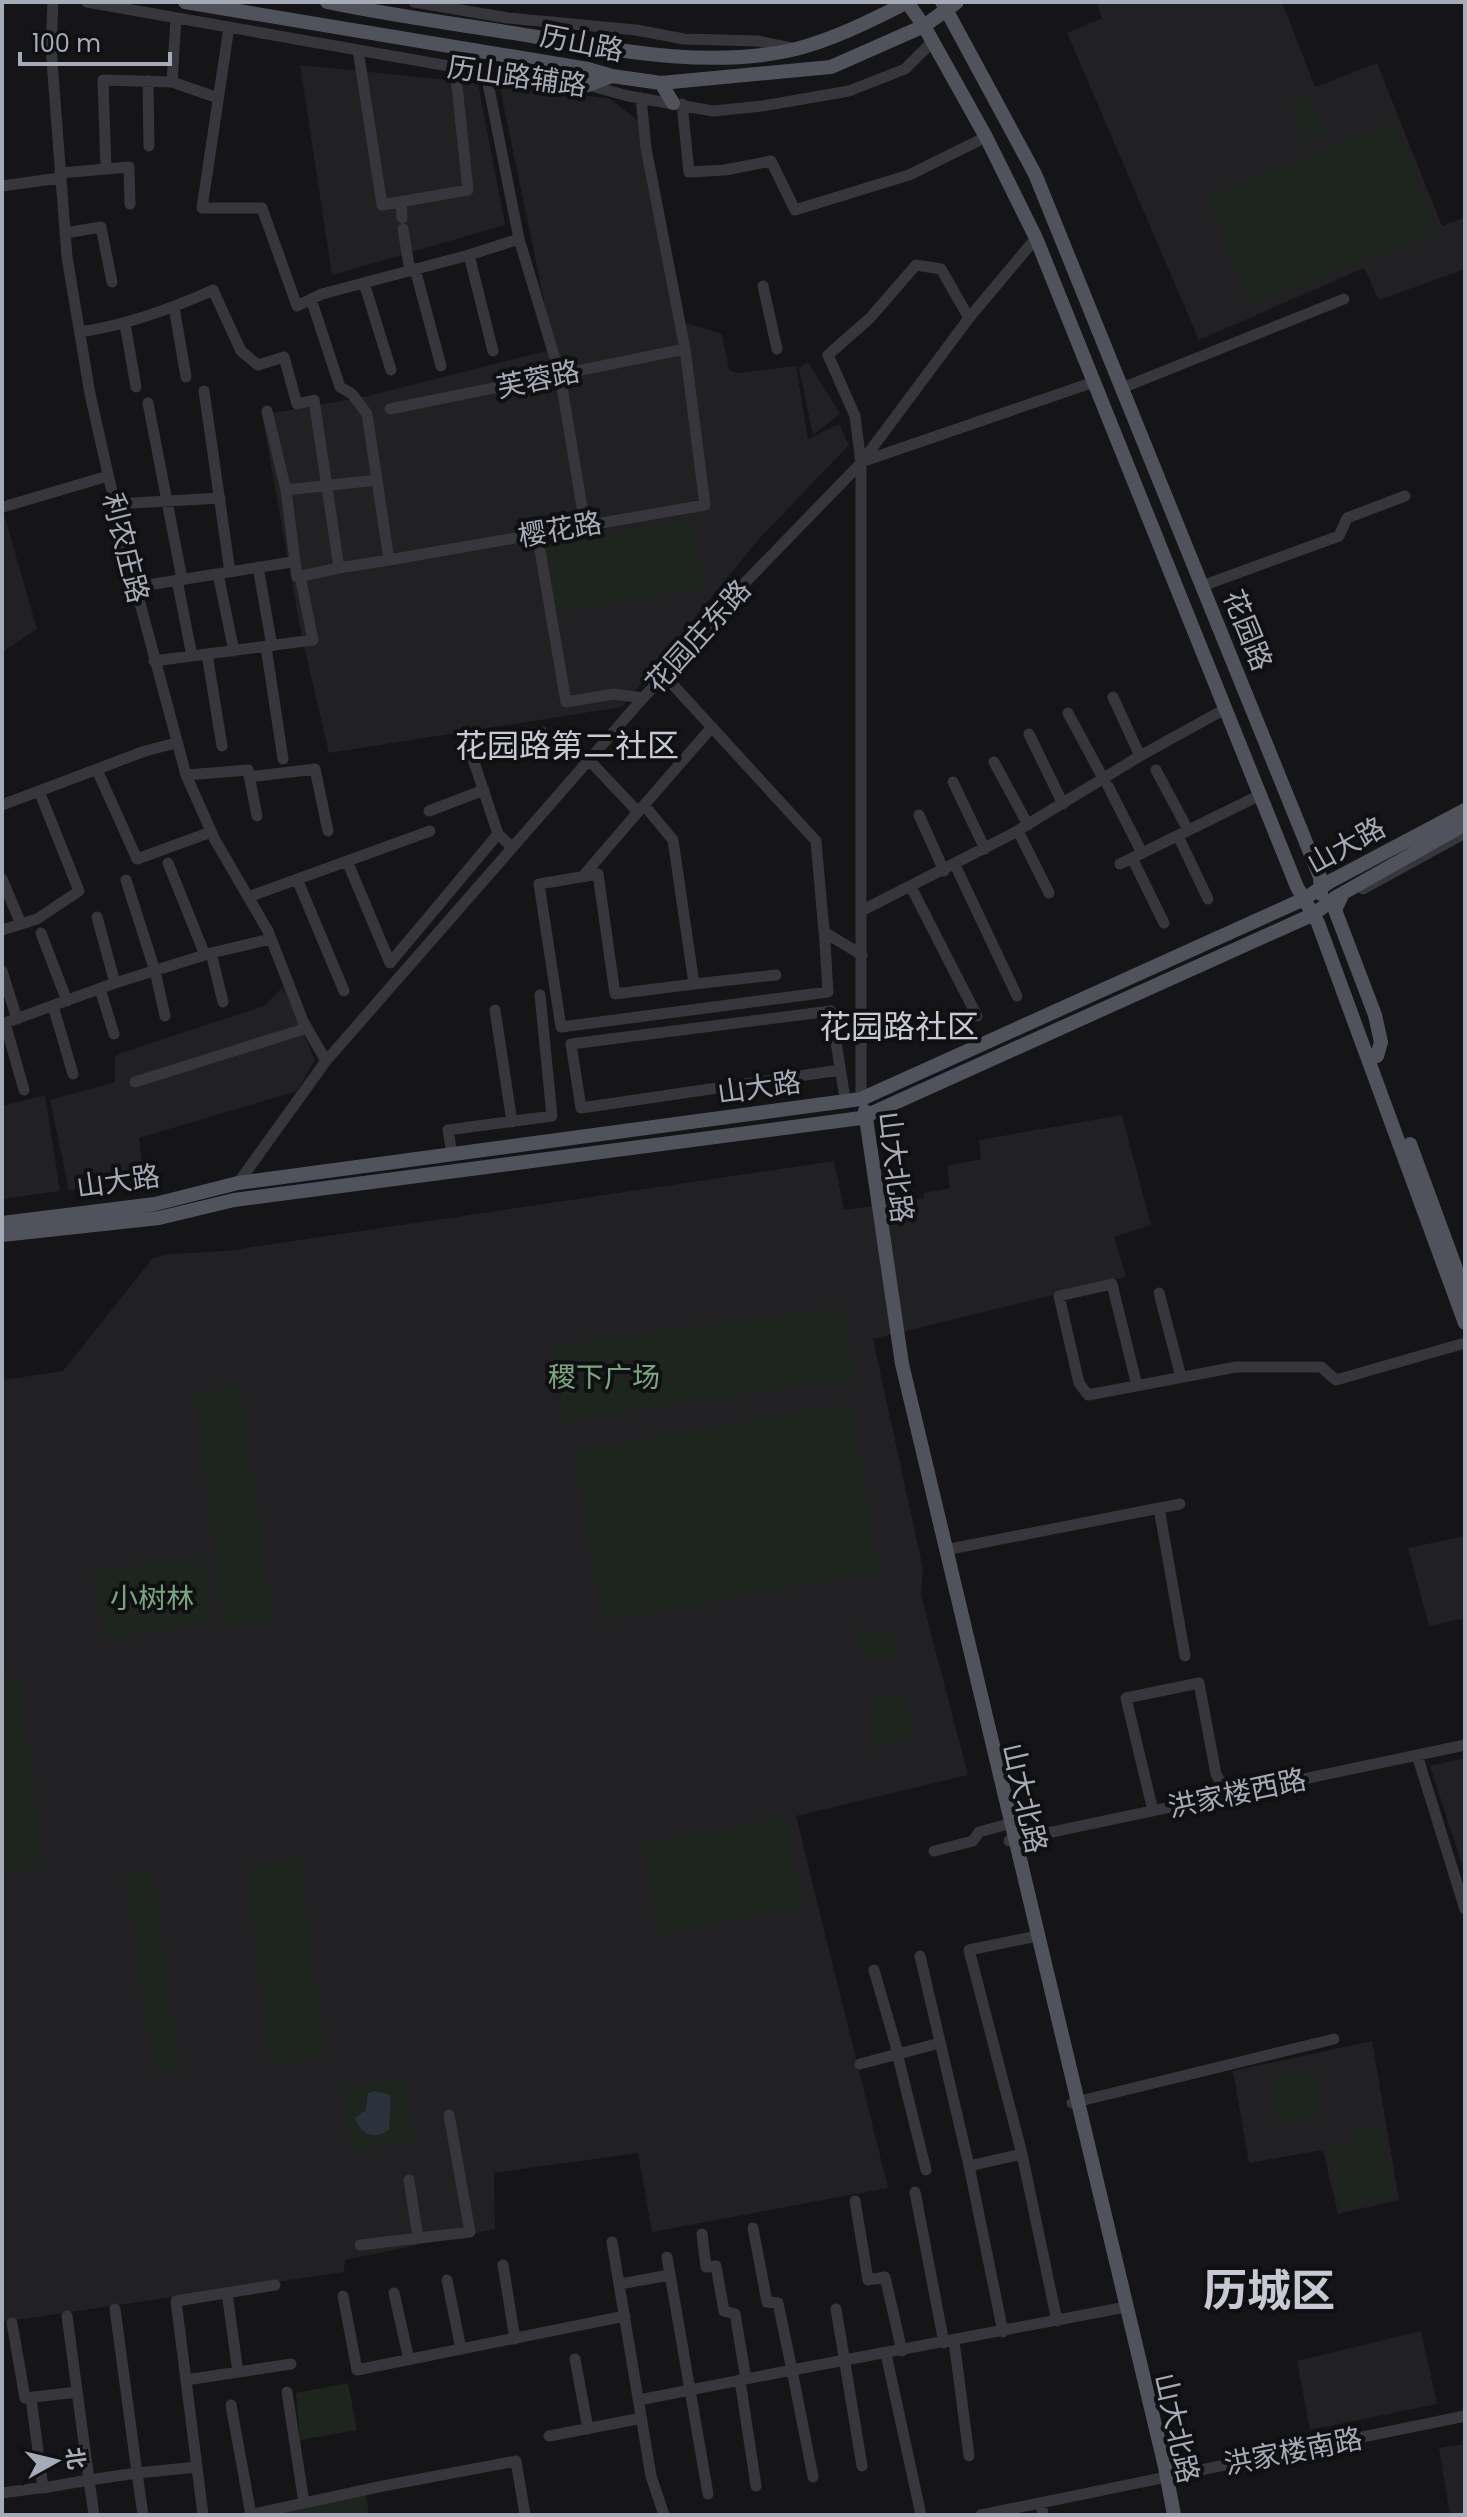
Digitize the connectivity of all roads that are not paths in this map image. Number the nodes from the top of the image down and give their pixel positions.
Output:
1 (53, 2) edge
2 (87, 2) edge
3 (185, 2) edge
4 (327, 2) edge
5 (414, 2) edge
6 (907, 2) edge
7 (948, 4) edge
8 (176, 18) junction
9 (924, 26) junction
10 (229, 27) junction
11 (933, 41) junction
12 (795, 49) junction
13 (358, 50) junction
14 (455, 67) junction
15 (486, 73) junction
16 (612, 76) junction
17 (148, 81) junction
18 (172, 82) junction
19 (661, 83) junction
20 (588, 85) junction
21 (218, 98) junction
22 (641, 98) junction
23 (677, 104) junction
24 (986, 137) junction
25 (149, 146) dead end
26 (106, 169) junction
27 (60, 176) junction
28 (2, 186) edge
29 (401, 202) junction
30 (130, 204) dead end
31 (65, 233) junction
32 (1036, 238) junction
33 (519, 239) junction
34 (469, 255) junction
35 (413, 270) junction
36 (112, 282) dead end
37 (364, 283) junction
38 (763, 286) dead end
39 (311, 299) junction
40 (1344, 299) dead end
41 (174, 307) junction
42 (969, 318) junction
43 (125, 324) junction
44 (80, 332) junction
45 (685, 349) junction
46 (777, 349) dead end
47 (493, 351) dead end
48 (441, 366) dead end
49 (391, 370) dead end
50 (560, 375) junction
51 (186, 377) dead end
52 (1094, 382) junction
53 (136, 387) dead end
54 (1122, 388) junction
55 (204, 391) dead end
56 (148, 403) dead end
57 (390, 409) dead end
58 (267, 411) dead end
59 (861, 463) junction
60 (108, 476) junction
61 (377, 480) junction
62 (327, 486) junction
63 (286, 490) junction
64 (1405, 496) dead end
65 (220, 498) junction
66 (167, 501) junction
67 (115, 504) junction
68 (3, 507) edge
69 (585, 525) junction
70 (537, 533) junction
71 (389, 560) junction
72 (292, 562) dead end
73 (258, 567) junction
74 (339, 568) junction
75 (224, 573) junction
76 (300, 576) junction
77 (180, 580) junction
78 (1202, 586) junction
79 (135, 587) junction
80 (269, 646) junction
81 (234, 651) junction
82 (207, 654) junction
83 (192, 656) junction
84 (154, 661) junction
85 (664, 675) junction
86 (1113, 697) dead end
87 (643, 698) junction
88 (1225, 709) junction
89 (1068, 713) dead end
90 (712, 727) junction
91 (542, 732) dead end
92 (1029, 734) dead end
93 (176, 743) junction
94 (222, 746) dead end
95 (1140, 756) junction
96 (283, 759) dead end
97 (589, 760) junction
98 (994, 762) dead end
99 (97, 770) junction
100 (1156, 770) dead end
101 (186, 775) junction
102 (249, 777) junction
103 (953, 782) dead end
104 (1106, 783) junction
105 (484, 790) junction
106 (39, 791) junction
107 (1260, 795) junction
108 (3, 803) edge
109 (1063, 804) junction
110 (641, 809) junction
111 (1465, 810) edge
112 (429, 811) dead end
113 (919, 815) dead end
114 (257, 816) dead end
115 (1465, 824) edge
116 (1023, 828) junction
117 (328, 831) dead end
118 (430, 831) dead end
119 (211, 832) junction
120 (1183, 833) junction
121 (1465, 833) edge
122 (498, 834) junction
123 (512, 847) junction
124 (985, 849) junction
125 (1137, 856) junction
126 (347, 861) junction
127 (168, 863) dead end
128 (1120, 864) dead end
129 (950, 868) junction
130 (583, 876) junction
131 (2, 879) edge
132 (297, 879) junction
133 (126, 880) dead end
134 (911, 887) junction
135 (1321, 888) junction
136 (1049, 893) dead end
137 (251, 896) dead end
138 (1208, 899) dead end
139 (1304, 899) junction
140 (1329, 904) junction
141 (863, 910) junction
142 (97, 917) dead end
143 (1164, 923) dead end
144 (21, 924) junction
145 (2, 930) edge
146 (824, 932) junction
147 (41, 933) dead end
148 (271, 939) junction
149 (208, 954) junction
150 (862, 955) junction
151 (2, 971) edge
152 (155, 971) junction
153 (776, 975) dead end
154 (115, 983) junction
155 (694, 984) junction
156 (100, 989) junction
157 (344, 991) dead end
158 (540, 995) dead end
159 (1017, 996) dead end
160 (67, 1001) junction
161 (223, 1002) dead end
162 (53, 1006) junction
163 (495, 1010) dead end
164 (165, 1016) dead end
165 (977, 1016) dead end
166 (8, 1022) edge
167 (307, 1028) junction
168 (114, 1034) dead end
169 (326, 1061) junction
170 (840, 1070) junction
171 (73, 1074) dead end
172 (135, 1082) dead end
173 (24, 1090) dead end
174 (844, 1092) dead end
175 (861, 1099) junction
176 (864, 1117) junction
177 (512, 1122) junction
178 (452, 1154) junction
179 (238, 1183) junction
180 (2, 1223) edge
181 (2, 1235) edge
182 (1159, 1293) dead end
183 (1465, 1293) edge
184 (1464, 1316) edge
185 (1465, 1343) edge
186 (1181, 1377) junction
187 (1137, 1386) junction
188 (1180, 1504) dead end
189 (1159, 1508) junction
190 (945, 1550) junction
191 (1185, 1656) dead end
192 (1465, 1745) edge
193 (1417, 1755) junction
194 (1228, 1795) junction
195 (1153, 1811) junction
196 (1005, 1825) junction
197 (1011, 1841) junction
198 (934, 1851) dead end
199 (1465, 1909) edge
200 (1032, 1937) junction
201 (920, 1956) dead end
202 (874, 1970) dead end
203 (1334, 2039) dead end
204 (940, 2043) junction
205 (897, 2052) junction
206 (860, 2064) dead end
207 (1074, 2102) junction
208 (449, 2115) dead end
209 (1022, 2154) junction
210 (969, 2166) junction
211 (926, 2170) dead end
212 (409, 2180) dead end
213 (915, 2192) dead end
214 (855, 2201) dead end
215 (753, 2228) dead end
216 (702, 2234) dead end
217 (418, 2238) junction
218 (612, 2242) dead end
219 (360, 2245) dead end
220 (667, 2257) dead end
221 (503, 2265) dead end
222 (670, 2275) junction
223 (447, 2280) dead end
224 (620, 2284) junction
225 (275, 2285) dead end
226 (227, 2293) junction
227 (394, 2293) dead end
228 (343, 2296) dead end
229 (1124, 2308) junction
230 (115, 2309) dead end
231 (836, 2309) dead end
232 (67, 2316) dead end
233 (625, 2316) junction
234 (1057, 2321) junction
235 (12, 2323) dead end
236 (1003, 2332) junction
237 (515, 2339) junction
238 (949, 2342) junction
239 (461, 2349) junction
240 (902, 2351) junction
241 (886, 2354) junction
242 (575, 2359) dead end
243 (409, 2360) junction
244 (845, 2362) junction
245 (291, 2364) dead end
246 (792, 2370) junction
247 (238, 2372) junction
248 (743, 2379) junction
249 (186, 2380) junction
250 (691, 2390) junction
251 (77, 2392) junction
252 (287, 2392) dead end
253 (31, 2398) junction
254 (639, 2403) junction
255 (231, 2405) dead end
256 (1465, 2416) edge
257 (637, 2419) junction
258 (588, 2429) junction
259 (549, 2436) dead end
260 (969, 2456) dead end
261 (862, 2466) dead end
262 (197, 2467) junction
263 (137, 2473) junction
264 (813, 2477) dead end
265 (1165, 2477) junction
266 (89, 2480) junction
267 (756, 2486) dead end
268 (46, 2487) junction
269 (2, 2493) edge
270 (708, 2494) dead end
271 (304, 2503) junction
272 (1042, 2509) edge
273 (269, 2513) edge
274 (94, 2515) edge
275 (143, 2515) edge
276 (203, 2515) edge
277 (250, 2515) edge
278 (525, 2515) edge
279 (662, 2515) edge
280 (921, 2515) edge
281 (981, 2515) edge
282 (1171, 2515) edge

1 - 27 street, 利农庄路
2 - 8 street, 历山路辅路
3 - 16 main road, 历山路
4 - 12 main road, 历山路
5 - 12 street, 历山路辅路
6 - 9 main road, 花园路
6 - 12 main road, 历山路
7 - 9 main road, 历山路
7 - 54 main road, 花园路
8 - 10 street, 历山路辅路
8 - 18 street
9 - 11 main road, 花园路
9 - 19 main road, 历山路
10 - 13 street, 历山路辅路
10 - 21 street
11 - 23 street, 历山路辅路
11 - 24 main road, 花园路
13 - 14 street, 历山路辅路
13 - 29 street
14 - 15 street, 历山路辅路
14 - 29 street
15 - 20 street, 历山路辅路
15 - 33 street
16 - 19 main road, 历山路
16 - 20 main road
17 - 18 street
17 - 25 street
17 - 26 street
18 - 21 street
19 - 23 main road
20 - 22 street, 历山路辅路
21 - 39 street
22 - 23 street, 历山路辅路
22 - 45 street
23 - 24 street
24 - 32 main road, 花园路
26 - 27 street
26 - 30 street
27 - 28 street
27 - 31 street, 利农庄路
29 - 35 street
31 - 36 street
31 - 44 street, 利农庄路
32 - 42 street, 花园庄东路
32 - 52 main road, 花园路
33 - 34 street
33 - 50 street
34 - 35 street
34 - 47 street
35 - 37 street
35 - 48 street
37 - 39 street
37 - 49 street
38 - 46 street
39 - 61 street
40 - 54 street
41 - 43 street
41 - 51 street
41 - 62 street
42 - 59 street, 花园庄东路
42 - 59 street
43 - 44 street
43 - 53 street
44 - 60 street, 利农庄路
45 - 50 street, 芙蓉路
45 - 69 street, 樱花路
50 - 57 street, 芙蓉路
50 - 69 street
52 - 59 street
52 - 88 main road, 花园路
54 - 78 main road, 花园路
55 - 65 street
56 - 66 street
58 - 63 street
59 - 85 street, 花园庄东路
59 - 141 street
60 - 67 street, 利农庄路
60 - 68 street
61 - 62 street
61 - 71 street
62 - 63 street
62 - 74 street
63 - 76 street
64 - 78 street
65 - 66 street
65 - 75 street
66 - 67 street
66 - 77 street
67 - 79 street, 利农庄路
69 - 70 street, 樱花路
70 - 71 street, 樱花路
70 - 87 street
71 - 74 street, 樱花路
72 - 73 street
73 - 75 street
73 - 80 street
74 - 76 street, 樱花路
75 - 77 street
75 - 81 street
76 - 80 street
77 - 79 street
77 - 83 street
78 - 135 main road, 花园路
79 - 84 street, 利农庄路
80 - 81 street
80 - 96 street
81 - 82 street
82 - 83 street
82 - 94 street
83 - 84 street
84 - 93 street, 利农庄路
85 - 87 street, 花园庄东路
85 - 90 street
86 - 95 street
87 - 97 street, 花园庄东路
88 - 95 street, 花园路
88 - 107 main road, 花园路
89 - 104 street
90 - 110 street
90 - 146 street
91 - 105 street
92 - 109 street
93 - 99 street
93 - 101 street, 利农庄路
95 - 104 street, 花园路
97 - 110 street
97 - 123 street, 花园庄东路
98 - 116 street
99 - 106 street
99 - 119 street
100 - 120 street
101 - 102 street
101 - 119 street, 利农庄路
102 - 114 street
102 - 117 street
103 - 124 street
104 - 109 street, 花园路
104 - 125 street
105 - 112 street
105 - 122 street
106 - 108 street
106 - 144 street
107 - 120 street
107 - 139 main road, 花园路
109 - 116 street, 花园路
110 - 130 street
110 - 155 street
111 - 135 main road, 山大路
113 - 129 street
115 - 140 main road, 山大路
116 - 124 street, 花园路
116 - 136 street
118 - 126 street
119 - 148 street, 利农庄路
120 - 125 street
120 - 138 street
121 - 140 street, 山大路
122 - 123 street
122 - 126 street
123 - 169 street, 花园庄东路
124 - 129 street, 花园路
125 - 128 street
125 - 143 street
126 - 132 street
127 - 149 street
129 - 134 street, 花园路
129 - 159 street
130 - 146 street
130 - 155 street
131 - 144 street
132 - 137 street
132 - 157 street
133 - 152 street
134 - 141 street, 花园路
134 - 165 street
135 - 139 main road, 山大路
135 - 140 main road, 花园路
139 - 140 main road, 花园路
139 - 175 main road, 山大路
140 - 176 main road, 山大路
140 - 183 main road, 花园路
140 - 184 main road, 花园路
141 - 150 street
142 - 154 street
144 - 145 street
146 - 150 street
147 - 160 street
148 - 149 street
148 - 167 street, 利农庄路
149 - 152 street
149 - 161 street
150 - 175 street
151 - 166 street
152 - 154 street
152 - 164 street
153 - 155 street
154 - 156 street
156 - 160 street
156 - 168 street
158 - 177 street
160 - 162 street
162 - 166 street
162 - 171 street
163 - 177 street
166 - 173 street
167 - 169 street, 利农庄路
167 - 172 street
169 - 179 street, 花园庄东路
170 - 170 street
170 - 174 street
175 - 176 main road, 山大北路
175 - 178 main road, 山大路
176 - 181 main road, 山大路
176 - 190 main road, 山大北路
176 - 196 main road, 山大北路
177 - 178 street
178 - 179 main road, 山大路
179 - 180 main road, 山大路
182 - 186 street
185 - 186 street
186 - 187 street
187 - 187 street
188 - 189 street
189 - 190 street
189 - 191 street
190 - 197 main road, 山大北路
192 - 193 street, 洪家楼西路
193 - 194 street, 洪家楼西路
193 - 199 street
194 - 195 street, 洪家楼西路
194 - 195 street
195 - 197 street, 洪家楼西路
196 - 197 main road, 山大北路
196 - 198 street
197 - 200 main road, 山大北路
197 - 207 main road, 山大北路
200 - 207 main road, 山大北路
200 - 209 street
201 - 204 street
202 - 205 street
203 - 207 street
204 - 205 street
204 - 210 street
205 - 206 street
205 - 211 street
207 - 229 main road, 山大北路
208 - 217 street
209 - 210 street
209 - 234 street
210 - 236 street
212 - 217 street
213 - 238 street
214 - 240 street
215 - 246 street
216 - 248 street
217 - 219 street
218 - 224 street
220 - 222 street
221 - 237 street
222 - 224 street
222 - 250 street
223 - 239 street
224 - 233 street
225 - 226 street
226 - 247 street
226 - 249 street
227 - 243 street
228 - 243 street
229 - 234 street
229 - 265 main road, 山大北路
230 - 263 street
231 - 244 street
232 - 251 street
233 - 237 street
233 - 254 street
234 - 236 street
235 - 253 street
236 - 238 street
237 - 239 street
238 - 240 street
238 - 260 street
239 - 243 street
240 - 241 street
241 - 244 street
241 - 280 street
242 - 258 street
244 - 246 street
244 - 261 street
245 - 247 street
246 - 248 street
246 - 264 street
247 - 249 street
248 - 250 street
248 - 267 street
249 - 262 street
250 - 254 street
250 - 270 street
251 - 253 street
251 - 266 street
252 - 271 street
253 - 268 street
254 - 257 street
254 - 279 street
255 - 277 street
256 - 265 street, 洪家楼南路
257 - 258 street
257 - 279 street
258 - 259 street
262 - 263 street
262 - 276 street
263 - 266 street
263 - 275 street
265 - 272 street, 洪家楼南路
265 - 282 main road, 山大北路
266 - 268 street
266 - 274 street
268 - 269 street
271 - 273 street
271 - 278 street
272 - 281 street, 洪家楼南路
273 - 277 street

